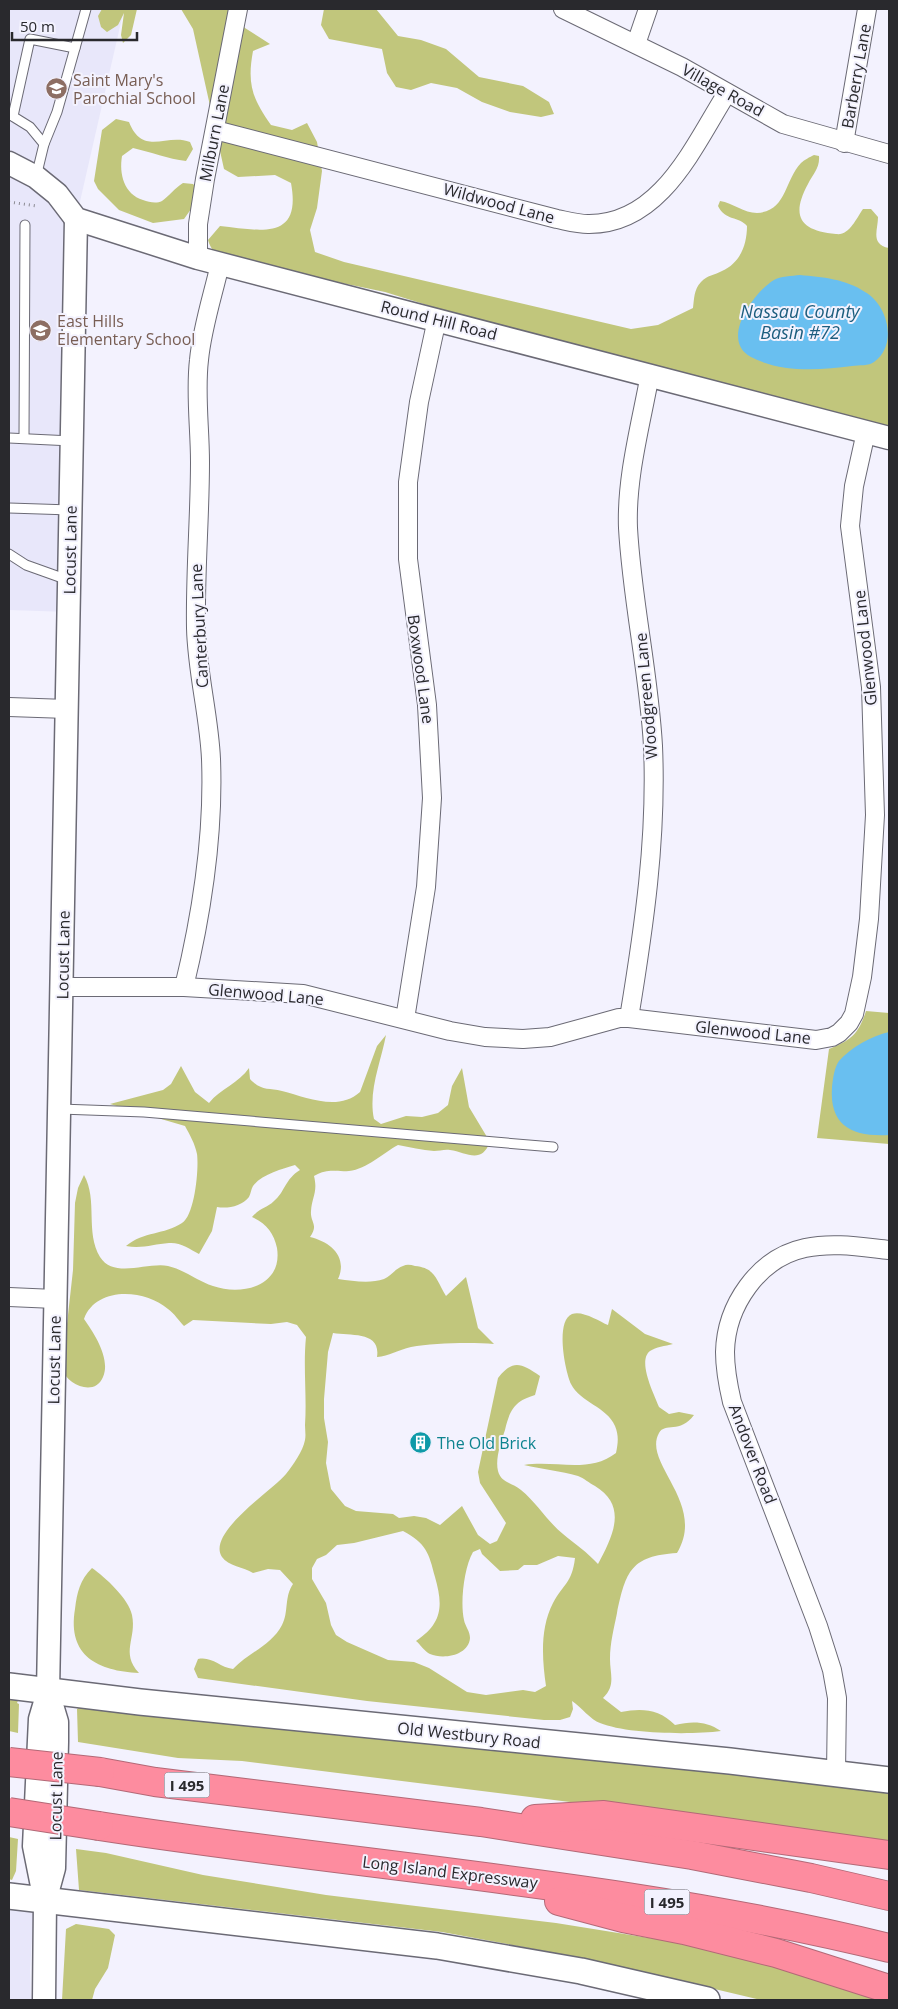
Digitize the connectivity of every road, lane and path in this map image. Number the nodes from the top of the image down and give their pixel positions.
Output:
1 (86, 9) edge
2 (238, 9) edge
3 (563, 9) edge
4 (648, 9) edge
5 (867, 9) edge
6 (636, 44) junction
7 (75, 48) junction
8 (727, 93) junction
9 (11, 115) edge
10 (215, 130) junction
11 (844, 143) junction
12 (44, 144) junction
13 (889, 154) edge
14 (9, 163) edge
15 (36, 177) junction
16 (9, 202) edge
17 (37, 206) dead end
18 (76, 219) junction
19 (25, 225) dead end
20 (198, 258) junction
21 (220, 264) junction
22 (437, 319) junction
23 (650, 374) junction
24 (866, 432) junction
25 (9, 438) edge
26 (24, 438) junction
27 (889, 438) edge
28 (72, 441) junction
29 (9, 508) edge
30 (71, 510) junction
31 (9, 554) edge
32 (70, 581) junction
33 (9, 707) edge
34 (67, 709) junction
35 (63, 987) junction
36 (184, 987) junction
37 (629, 1018) junction
38 (405, 1019) junction
39 (60, 1109) junction
40 (553, 1147) dead end
41 (889, 1250) edge
42 (9, 1298) edge
43 (55, 1299) junction
44 (9, 1686) edge
45 (48, 1692) junction
46 (9, 1762) edge
47 (836, 1773) junction
48 (889, 1780) edge
49 (9, 1812) edge
50 (481, 1822) junction
51 (889, 1854) edge
52 (456, 1873) junction
53 (9, 1896) edge
54 (889, 1896) edge
55 (45, 1901) junction
56 (889, 1948) edge
57 (889, 1989) edge
58 (661, 1995) edge
59 (44, 2000) edge
60 (707, 2000) edge

1 - 7 lane
2 - 10 street, Milburn Lane
3 - 6 street, Village Road
4 - 6 street
5 - 11 street, Barberry Lane
6 - 8 street, Village Road
7 - 9 lane
7 - 12 lane
8 - 10 street, Wildwood Lane
8 - 11 street, Village Road
9 - 12 lane
10 - 20 street, Milburn Lane
11 - 13 street, Village Road
12 - 15 lane
14 - 15 street
15 - 18 street
16 - 17 path
18 - 20 street, Round Hill Road
18 - 28 street, Locust Lane
19 - 26 lane
20 - 21 street, Round Hill Road
21 - 22 street, Round Hill Road
21 - 36 street, Canterbury Lane
22 - 23 street, Round Hill Road
22 - 38 street, Boxwood Lane
23 - 24 street, Round Hill Road
23 - 37 street, Woodgreen Lane
24 - 27 street, Round Hill Road
24 - 37 street, Glenwood Lane
25 - 26 lane
26 - 28 lane
28 - 30 street, Locust Lane
29 - 30 lane
30 - 32 street, Locust Lane
31 - 32 lane
32 - 34 street, Locust Lane
33 - 34 street
34 - 35 street, Locust Lane
35 - 36 street, Glenwood Lane
35 - 39 street, Locust Lane
36 - 38 street, Glenwood Lane
37 - 38 street, Glenwood Lane
39 - 40 lane
39 - 43 street, Locust Lane
41 - 47 street, Andover Road
42 - 43 street
43 - 45 street, Locust Lane
44 - 45 main road, Old Westbury Road
45 - 47 main road, Old Westbury Road
45 - 55 street, Locust Lane
46 - 50 highway, I 495, bridge
47 - 48 main road, Old Westbury Road
49 - 52 highway, Long Island Expressway / I 495, bridge
50 - 51 highway
50 - 54 highway, I 495
52 - 56 highway, Long Island Expressway / I 495
52 - 57 highway
53 - 55 main road
55 - 58 main road
55 - 59 street, Locust Lane
58 - 60 main road

